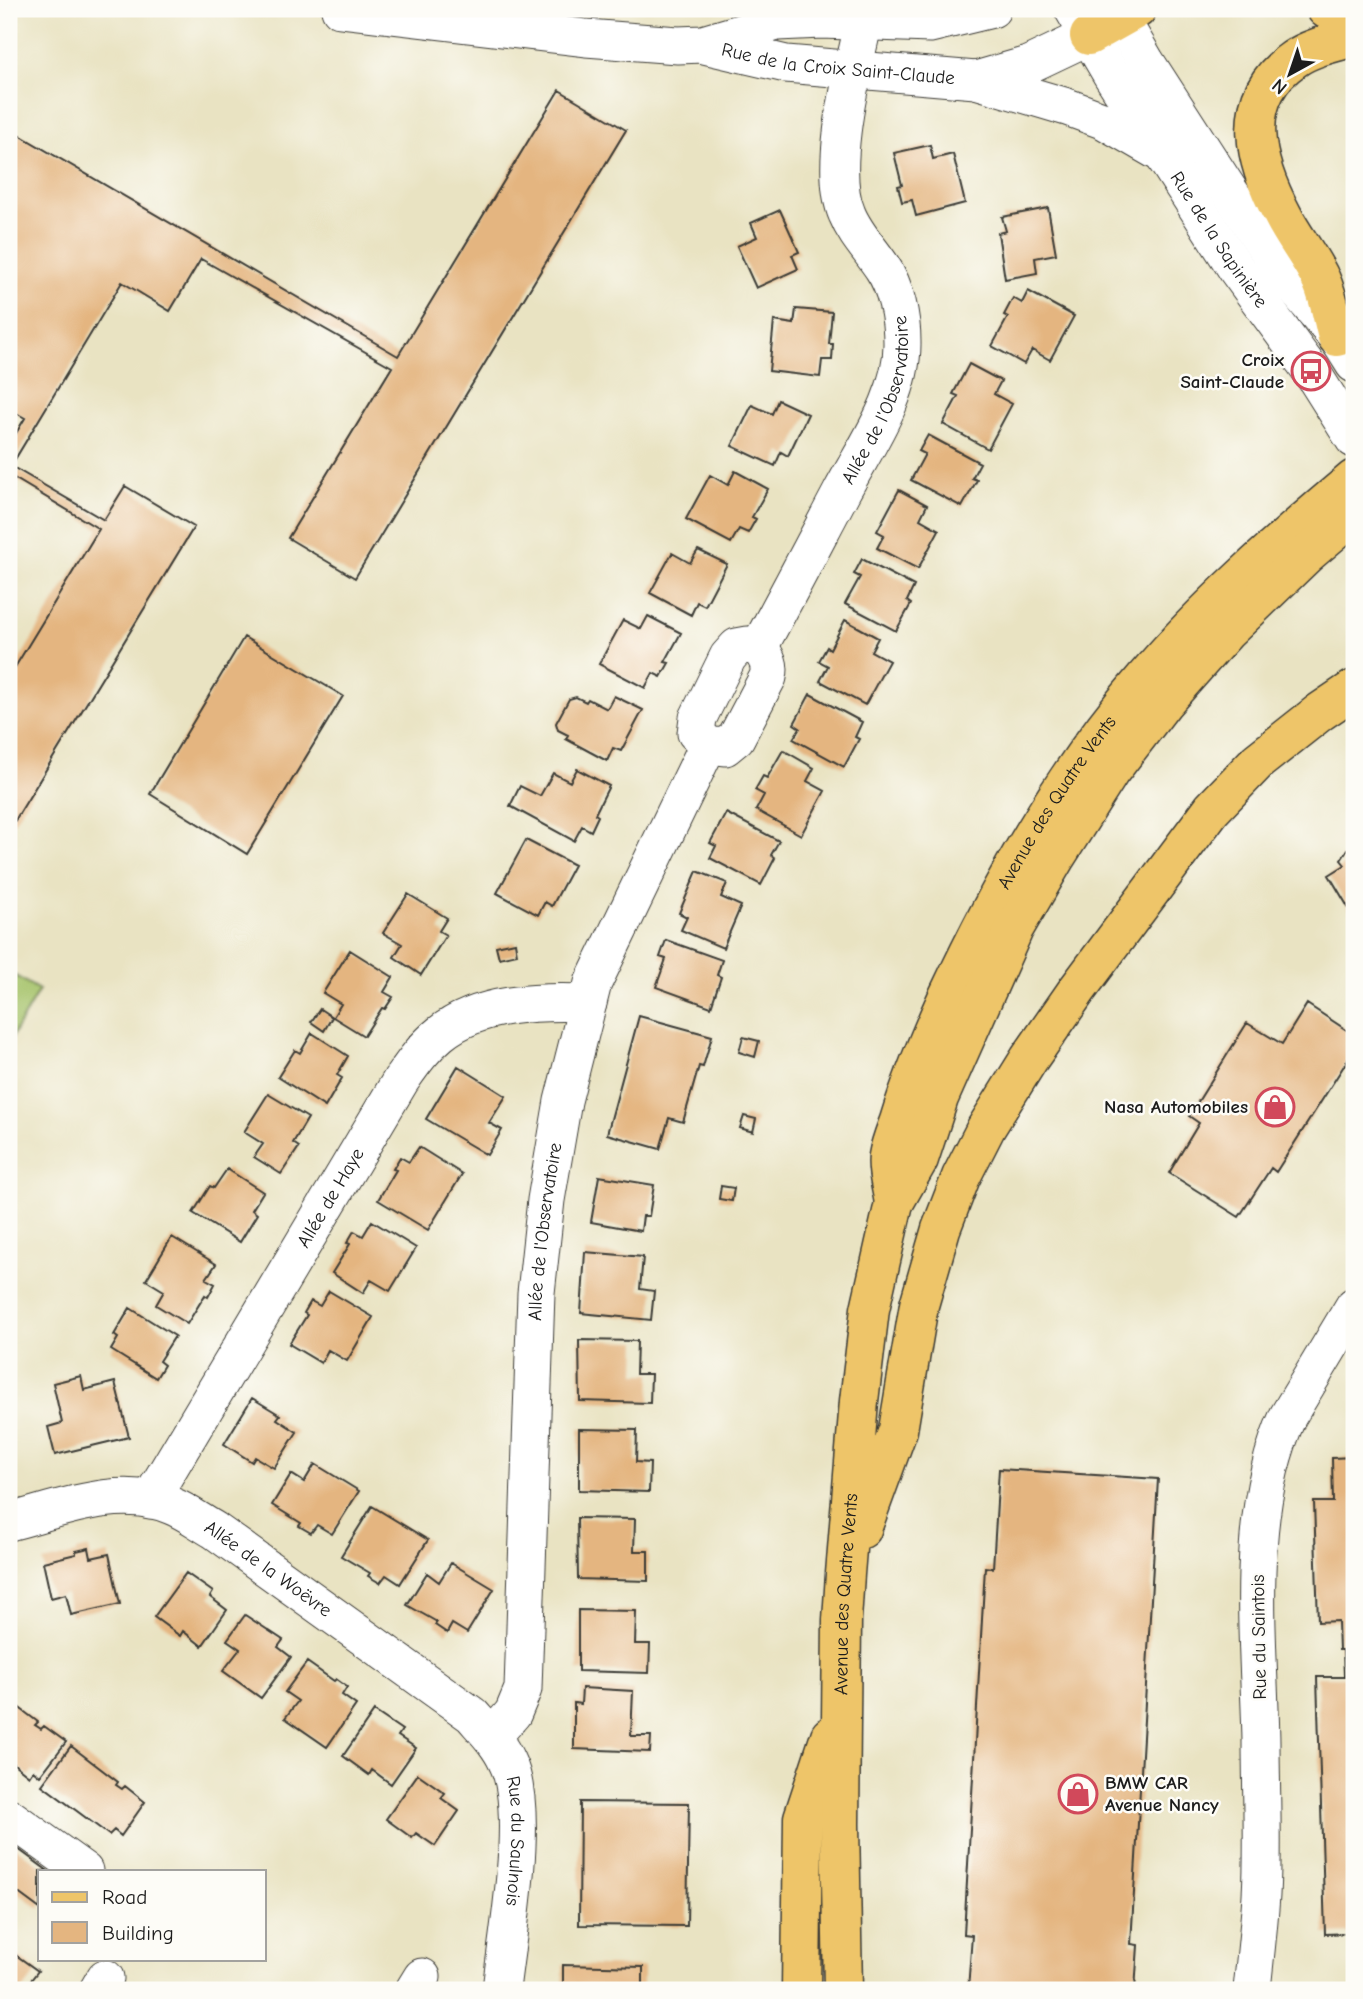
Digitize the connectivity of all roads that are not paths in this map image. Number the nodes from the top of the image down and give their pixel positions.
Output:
1 (340, 9) edge
2 (1326, 9) edge
3 (987, 10) edge
4 (384, 12) edge
5 (1107, 16) edge
6 (864, 22) junction
7 (1354, 26) edge
8 (1354, 37) edge
9 (703, 44) junction
10 (853, 71) junction
11 (976, 79) junction
12 (1162, 155) junction
13 (1346, 351) edge
14 (1354, 439) edge
15 (1354, 480) edge
16 (1354, 514) edge
17 (1354, 689) edge
18 (588, 1003) junction
19 (894, 1203) junction
20 (1354, 1306) edge
21 (150, 1500) junction
22 (9, 1522) edge
23 (845, 1574) junction
24 (841, 1704) junction
25 (492, 1737) junction
26 (9, 1817) edge
27 (83, 1870) edge
28 (501, 1990) edge
29 (801, 1990) edge
30 (843, 1990) edge
31 (1252, 1990) edge

1 - 4 street, Rue de la Croix Saint-Claude
2 - 7 main road
3 - 6 street, Rue de la Croix Saint-Claude
4 - 9 street, Rue de la Croix Saint-Claude
5 - 11 street, Rue de la Croix Saint-Claude
5 - 12 street, Rue de la Sapinière
5 - 13 street, Rue de la Sapinière
6 - 9 street, Rue de la Croix Saint-Claude
6 - 10 street, Allée de l'Observatoire
8 - 13 main road
9 - 10 street, Rue de la Croix Saint-Claude
10 - 11 street, Rue de la Croix Saint-Claude
10 - 18 street, Allée de l'Observatoire
11 - 12 street, Rue de la Croix Saint-Claude
12 - 14 street, Rue de la Sapinière
15 - 19 main road, Avenue des Quatre Vents
16 - 19 main road, Avenue des Quatre Vents
17 - 23 main road
18 - 21 street, Allée de Haye
18 - 25 street, Allée de l'Observatoire
19 - 23 main road, Avenue des Quatre Vents
20 - 31 street, Rue du Saintois
21 - 22 street, Allée de la Woëvre
21 - 25 street, Allée de la Woëvre
23 - 24 main road, Avenue des Quatre Vents
24 - 29 main road
24 - 30 main road, Avenue des Quatre Vents
25 - 28 street, Rue du Saulnois
26 - 27 street

